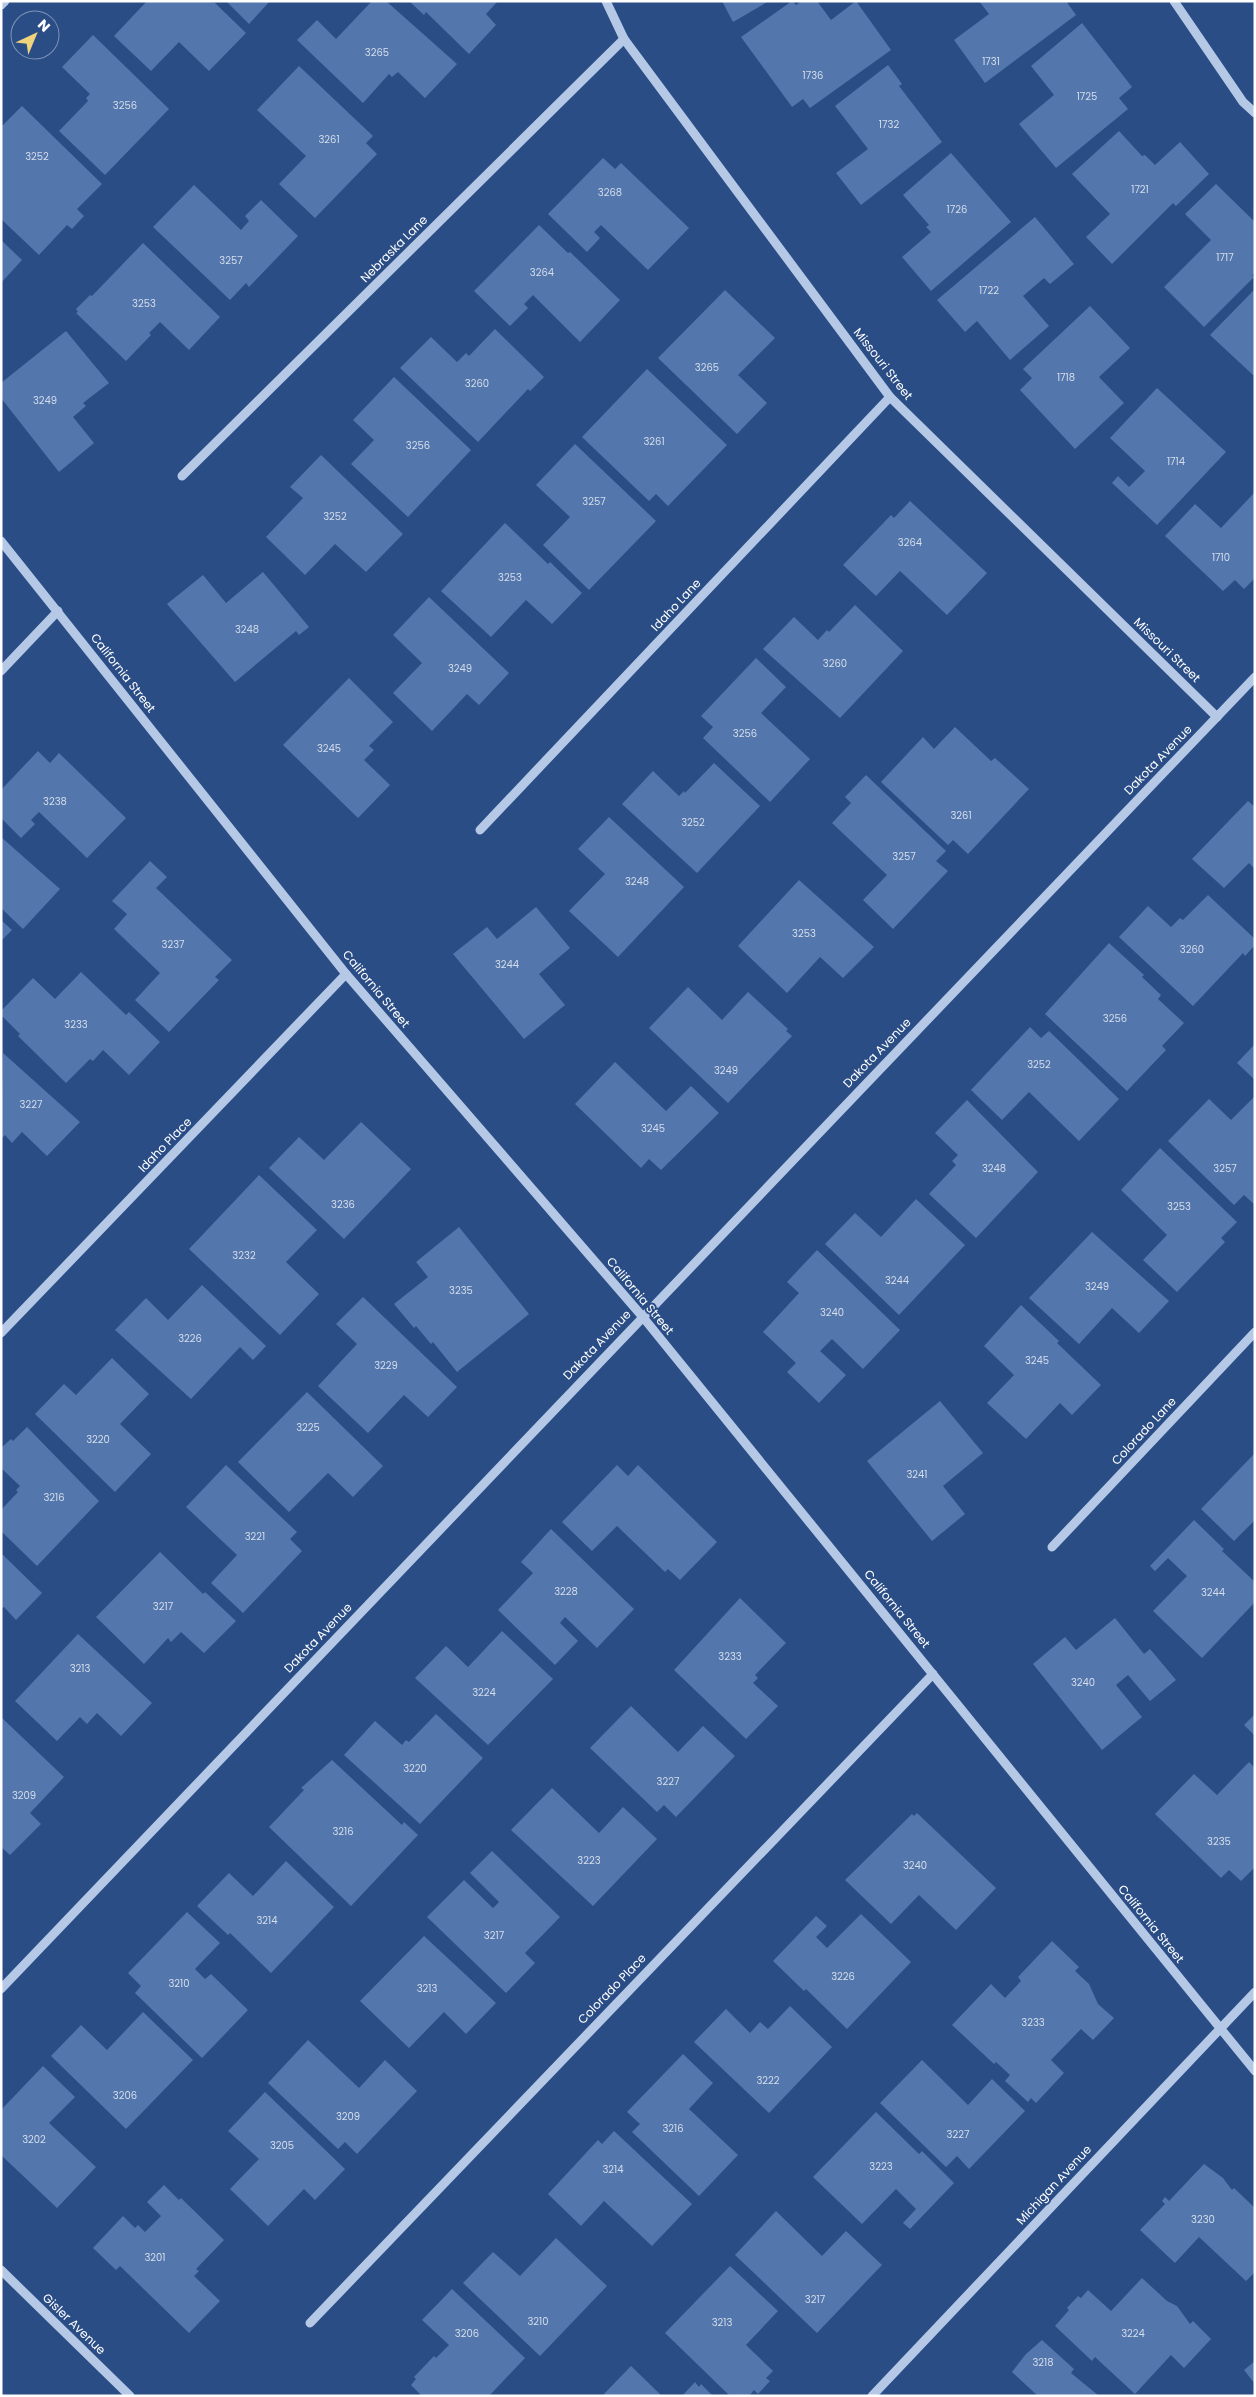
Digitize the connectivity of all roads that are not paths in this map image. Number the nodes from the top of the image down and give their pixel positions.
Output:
1 (5, 1) edge
2 (606, 1) edge
3 (1174, 1) edge
4 (1, 5) edge
5 (624, 39) junction
6 (1255, 114) edge
7 (890, 397) junction
8 (182, 476) dead end
9 (1, 541) edge
10 (58, 611) junction
11 (1, 671) edge
12 (1255, 677) edge
13 (1217, 717) junction
14 (480, 830) dead end
15 (346, 974) junction
16 (642, 1316) junction
17 (1255, 1332) edge
18 (1, 1333) edge
19 (1052, 1547) dead end
20 (933, 1674) junction
21 (1, 1989) edge
22 (1255, 1992) edge
23 (1220, 2029) junction
24 (1255, 2071) edge
25 (1, 2270) edge
26 (310, 2322) dead end
27 (130, 2396) edge
28 (872, 2396) edge

1 - 4 street
2 - 5 street, Missouri Street
3 - 6 street
5 - 7 street, Missouri Street
5 - 8 street, Nebraska Lane
7 - 13 street, Missouri Street
7 - 14 street, Idaho Lane
9 - 10 street, California Street
10 - 11 street
10 - 15 street, California Street
12 - 13 street, Dakota Avenue
13 - 16 street, Dakota Avenue
15 - 16 street, California Street
15 - 18 street, Idaho Place
16 - 20 street, California Street
16 - 21 street, Dakota Avenue
17 - 19 street, Colorado Lane
20 - 23 street, California Street
20 - 26 street, Colorado Place
22 - 23 street, Michigan Avenue
23 - 24 street, California Street
23 - 28 street, Michigan Avenue
25 - 27 street, Gisler Avenue

